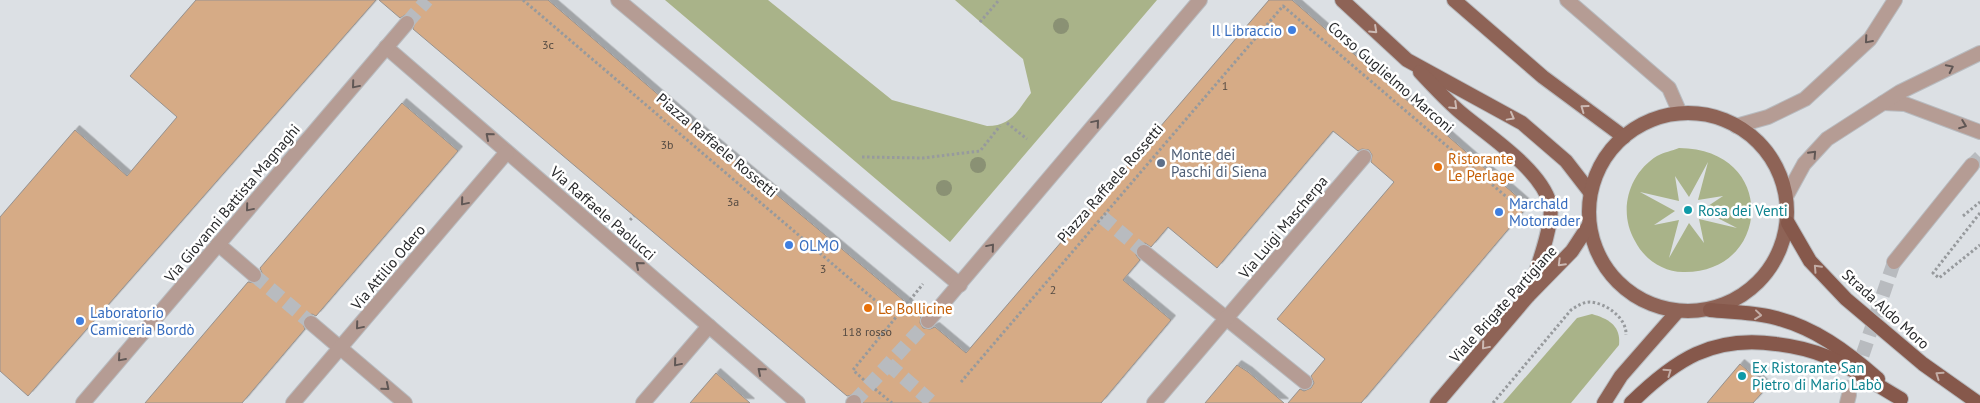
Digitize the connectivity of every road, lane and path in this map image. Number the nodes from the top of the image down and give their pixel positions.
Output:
1 (524, 0) edge
2 (618, 0) edge
3 (1000, 0) edge
4 (1200, 0) edge
5 (1342, 0) edge
6 (1454, 0) edge
7 (1567, 0) edge
8 (1896, 0) edge
9 (1283, 6) joint
10 (980, 22) dead end
11 (407, 23) tunnel mouth
12 (386, 47) junction
13 (1980, 53) edge
14 (1407, 60) junction
15 (1883, 103) junction
16 (1680, 113) junction
17 (1007, 124) dead end
18 (1000, 126) dead end
19 (1736, 126) junction
20 (1980, 132) edge
21 (1624, 136) junction
22 (1027, 139) dead end
23 (507, 152) junction
24 (862, 157) dead end
25 (1364, 157) dead end
26 (1972, 165) tunnel mouth
27 (1590, 192) junction
28 (1787, 194) junction
29 (1523, 212) dead end
30 (1980, 213) edge
31 (634, 216) dead end
32 (630, 220) dead end
33 (1788, 223) junction
34 (1589, 225) junction
35 (218, 244) junction
36 (1980, 244) edge
37 (1144, 252) tunnel mouth
38 (1894, 262) tunnel mouth
39 (938, 266) junction
40 (254, 275) tunnel mouth
41 (960, 285) junction
42 (1528, 296) junction
43 (1710, 310) junction
44 (1677, 312) junction
45 (890, 313) dead end
46 (1226, 318) junction
47 (928, 321) tunnel mouth
48 (311, 323) tunnel mouth
49 (709, 326) junction
50 (1626, 340) dead end
51 (340, 348) junction
52 (866, 381) dead end
53 (961, 382) dead end
54 (1305, 382) dead end
55 (872, 387) dead end
56 (1904, 401) edge
57 (83, 403) edge
58 (293, 403) edge
59 (405, 403) edge
60 (643, 403) edge
61 (798, 403) edge
62 (892, 403) edge
63 (1154, 403) edge
64 (1437, 403) edge
65 (1493, 403) edge
66 (1604, 403) edge
67 (1631, 403) edge
68 (1978, 403) edge

1 - 45 path, Piazza Raffaele Rossetti
2 - 39 street
3 - 10 path
41 -> 4 street
5 -> 14 main road, Corso Guglielmo Marconi
21 -> 6 main road
7 - 16 street
8 -> 19 street
9 - 29 path, Corso Guglielmo Marconi
9 - 53 path, Piazza Raffaele Rossetti
11 - 12 street, Via Giovanni Battista Magnaghi
23 -> 12 street, Via Raffaele Paolucci
12 -> 35 street, Via Giovanni Battista Magnaghi
15 -> 13 street
14 -> 27 main road, Corso Guglielmo Marconi
14 -> 42 main road
15 -> 20 street
28 -> 15 street
16 - 19 main road
16 - 21 main road
17 - 22 path
18 - 24 path
19 - 28 main road
21 - 27 main road
49 -> 23 street, Via Raffaele Paolucci
23 -> 51 street, Via Attilio Odero
25 - 46 street, Via Luigi Mascherpa
26 - 38 street
27 - 34 main road
28 - 33 main road
30 - 36 path
31 - 32 path
33 - 43 main road
68 -> 33 highway, Strada Aldo Moro
34 -> 42 main road, Viale Brigate Partigiane
34 - 44 main road
35 - 40 street
35 -> 57 street, Via Giovanni Battista Magnaghi
37 - 46 street
39 - 41 street
39 - 52 path
41 - 47 street
42 -> 64 main road, Viale Brigate Partigiane
43 - 44 main road
43 -> 56 highway
44 - 66 main road
46 - 54 street
46 - 63 street, Via Luigi Mascherpa
48 - 51 street
49 -> 60 street
61 -> 49 street, Via Raffaele Paolucci
50 - 65 path
51 - 58 street, Via Attilio Odero
51 -> 59 street
55 - 62 path
67 -> 56 highway

